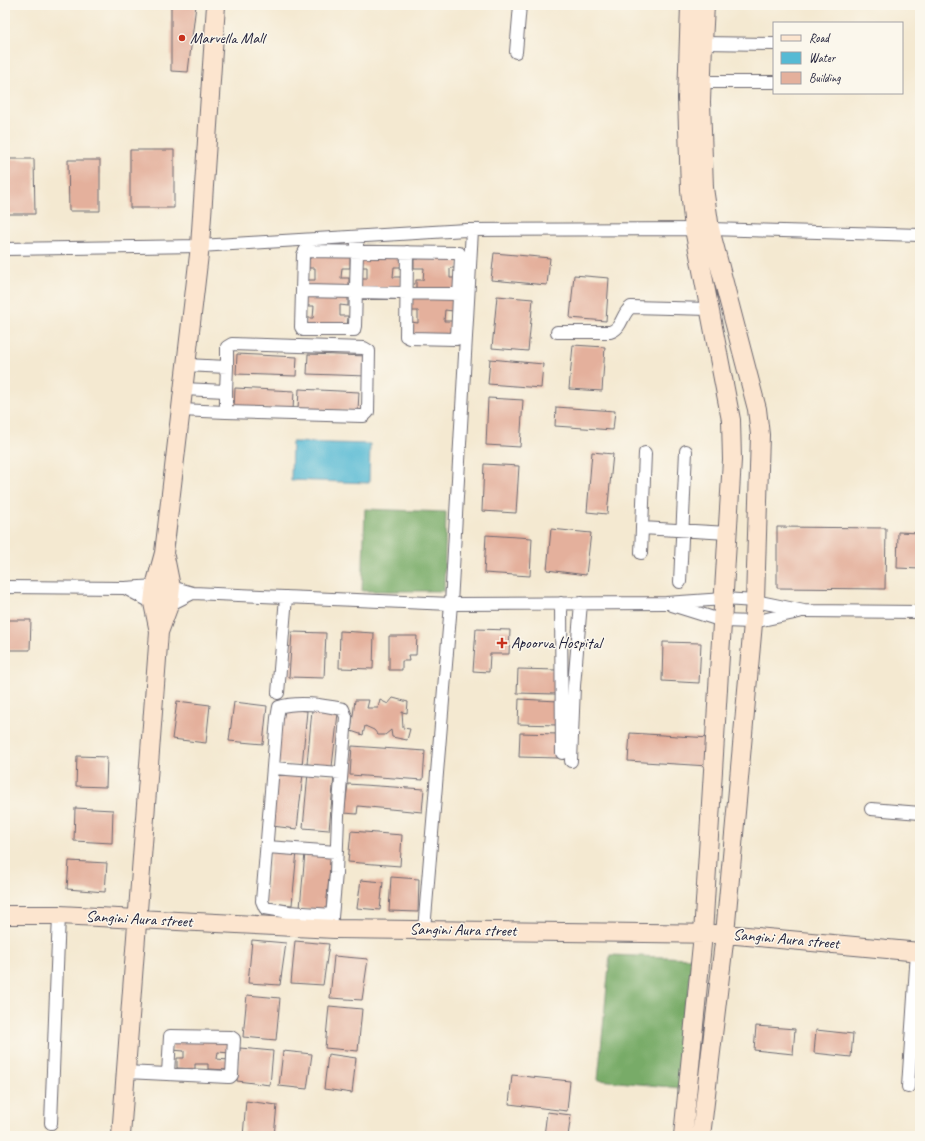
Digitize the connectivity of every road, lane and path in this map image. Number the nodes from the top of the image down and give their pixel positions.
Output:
1 (216, 5) edge
2 (520, 5) edge
3 (690, 5) edge
4 (705, 5) edge
5 (703, 43) junction
6 (773, 44) edge
7 (516, 52) dead end
8 (702, 82) junction
9 (773, 82) edge
10 (702, 229) junction
11 (472, 230) junction
12 (920, 235) edge
13 (357, 237) junction
14 (200, 246) junction
15 (5, 249) edge
16 (357, 252) junction
17 (407, 252) junction
18 (302, 291) junction
19 (356, 291) junction
20 (406, 292) junction
21 (459, 294) junction
22 (710, 309) junction
23 (556, 332) dead end
24 (185, 365) junction
25 (226, 367) junction
26 (183, 389) junction
27 (226, 391) junction
28 (180, 410) junction
29 (226, 412) junction
30 (686, 451) dead end
31 (645, 453) dead end
32 (642, 528) junction
33 (683, 530) junction
34 (728, 533) junction
35 (641, 553) dead end
36 (680, 582) dead end
37 (5, 587) edge
38 (124, 588) junction
39 (193, 593) junction
40 (162, 595) junction
41 (286, 597) junction
42 (724, 599) junction
43 (755, 601) junction
44 (561, 603) junction
45 (581, 603) junction
46 (666, 603) junction
47 (451, 604) junction
48 (804, 611) junction
49 (920, 612) edge
50 (723, 621) junction
51 (753, 622) junction
52 (278, 693) dead end
53 (273, 768) junction
54 (341, 773) junction
55 (871, 809) dead end
56 (920, 813) edge
57 (267, 847) junction
58 (337, 852) junction
59 (5, 915) edge
60 (59, 915) junction
61 (289, 919) junction
62 (137, 920) junction
63 (331, 922) junction
64 (424, 930) junction
65 (703, 934) junction
66 (725, 934) junction
67 (919, 952) edge
68 (126, 1072) junction
69 (168, 1074) junction
70 (908, 1087) dead end
71 (51, 1123) dead end
72 (121, 1136) edge
73 (683, 1136) edge
74 (701, 1136) edge

1 - 14 street
2 - 7 street
3 - 10 street
4 - 5 street
5 - 6 street
5 - 8 street
8 - 9 street
8 - 10 street
10 - 11 street
10 - 12 street
10 - 22 street
10 - 43 street
11 - 13 street
11 - 47 street
13 - 14 street
13 - 16 street
14 - 15 street
14 - 24 street
16 - 17 street
16 - 18 street
16 - 19 street
17 - 20 street
17 - 21 street
18 - 19 street
18 - 19 street
19 - 20 street
20 - 21 street
20 - 21 street
22 - 23 street
22 - 34 street
24 - 25 street
24 - 26 street
25 - 27 street
25 - 29 street
26 - 27 street
26 - 28 street
27 - 29 street
28 - 29 street
28 - 40 street
30 - 33 street
31 - 32 street
32 - 33 street
32 - 35 street
33 - 34 street
33 - 36 street
34 - 42 street
37 - 38 street
38 - 40 street
38 - 40 street
39 - 40 street
39 - 40 street
39 - 41 street
40 - 62 street
41 - 47 street
41 - 52 street
42 - 43 street
42 - 46 street
42 - 50 street
43 - 48 street
43 - 51 street
44 - 45 street
44 - 45 street
44 - 47 street
45 - 46 street
46 - 50 street
47 - 64 street
48 - 49 street
48 - 51 street
50 - 51 street
50 - 65 street
51 - 66 street
53 - 54 street
53 - 54 street
53 - 57 street
54 - 58 street
55 - 56 street
57 - 58 street
57 - 61 street
58 - 63 street
59 - 60 street, Sangini Aura street
60 - 62 street, Sangini Aura street
60 - 71 street
61 - 62 street, Sangini Aura street
61 - 63 street, Sangini Aura street
62 - 68 street
63 - 64 street, Sangini Aura street
64 - 65 street, Sangini Aura street
65 - 66 street, Sangini Aura street
65 - 73 street
66 - 67 street, Sangini Aura street
66 - 74 street
67 - 70 street
68 - 69 street
68 - 72 street
69 - 69 street

